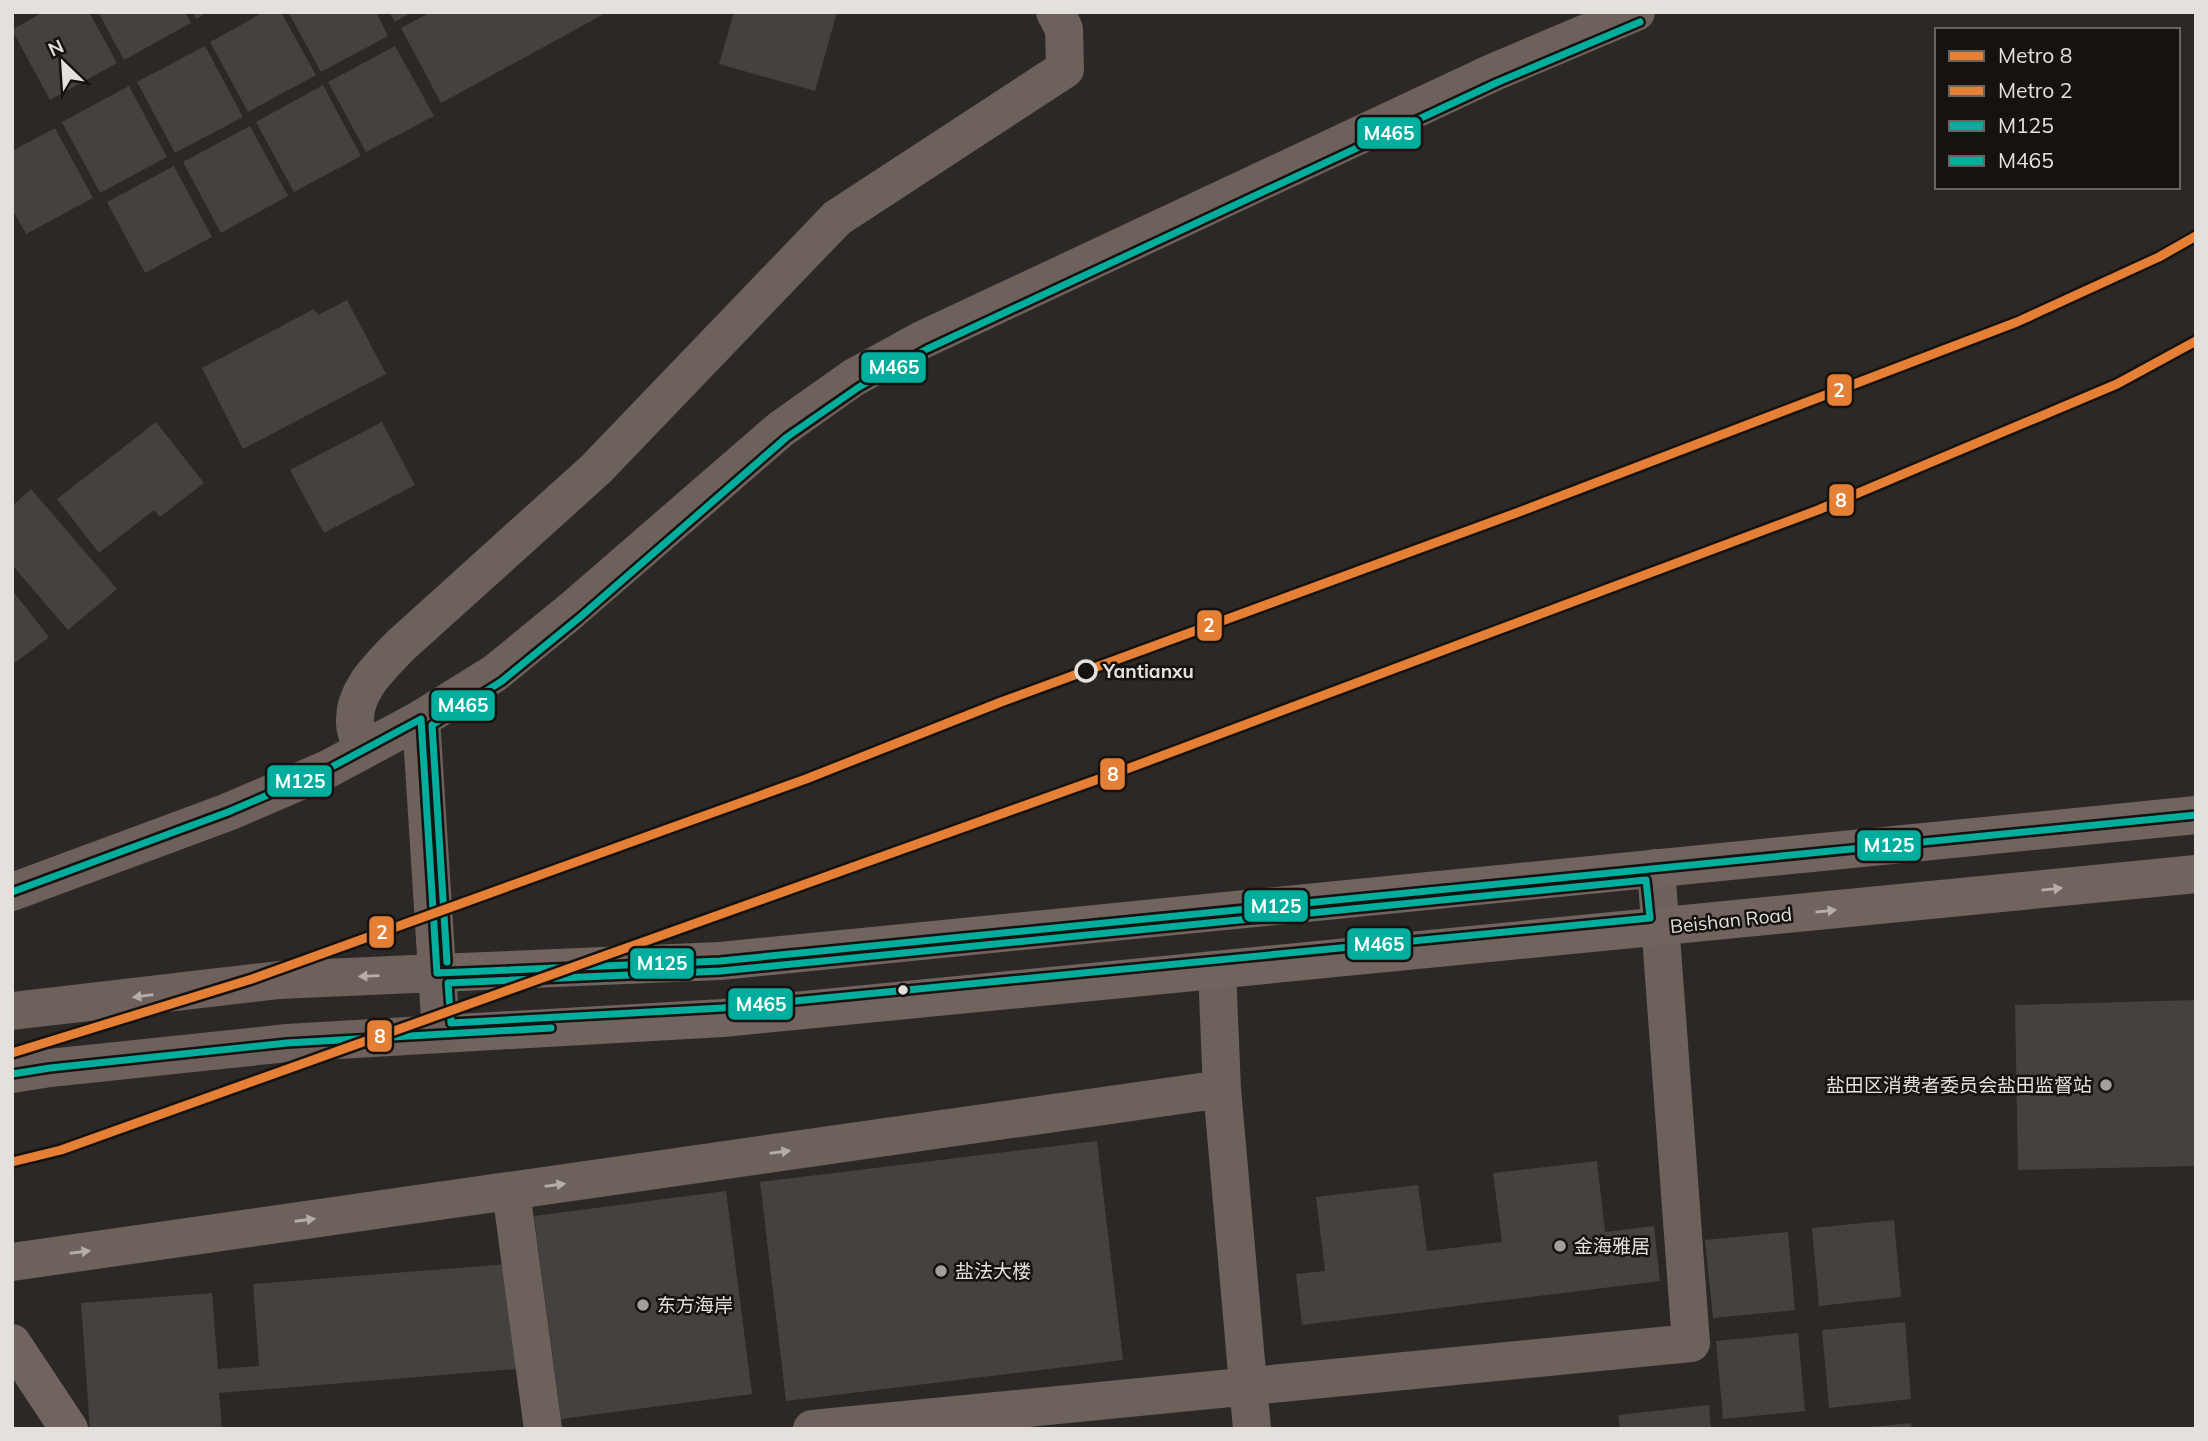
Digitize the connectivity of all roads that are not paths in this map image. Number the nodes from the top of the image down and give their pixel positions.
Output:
1 (1055, 12) edge
2 (1636, 12) edge
3 (421, 719) junction
4 (363, 750) junction
5 (2196, 815) edge
6 (1656, 868) junction
7 (2196, 874) edge
8 (12, 892) edge
9 (1661, 927) junction
10 (1217, 970) junction
11 (438, 973) junction
12 (12, 1012) edge
13 (441, 1034) junction
14 (12, 1074) edge
15 (1222, 1089) junction
16 (512, 1191) junction
17 (12, 1262) edge
18 (12, 1343) edge
19 (1247, 1387) junction
20 (69, 1429) edge
21 (543, 1429) edge
22 (812, 1429) edge
23 (1252, 1429) edge

1 - 4 street
2 - 3 main road
3 - 4 main road
3 - 11 main road
4 - 8 main road
5 - 6 main road
6 - 9 street
6 - 11 main road
9 -> 7 main road, Beishan Road
9 - 10 main road, Beishan Road
9 - 19 street
10 - 13 main road, Beishan Road
10 - 15 street
11 -> 12 main road
11 - 13 main road
13 - 14 main road, Beishan Road
16 -> 15 street
15 - 19 street
17 -> 16 street
16 - 21 street
18 - 20 main road
19 - 22 street
19 - 23 street

